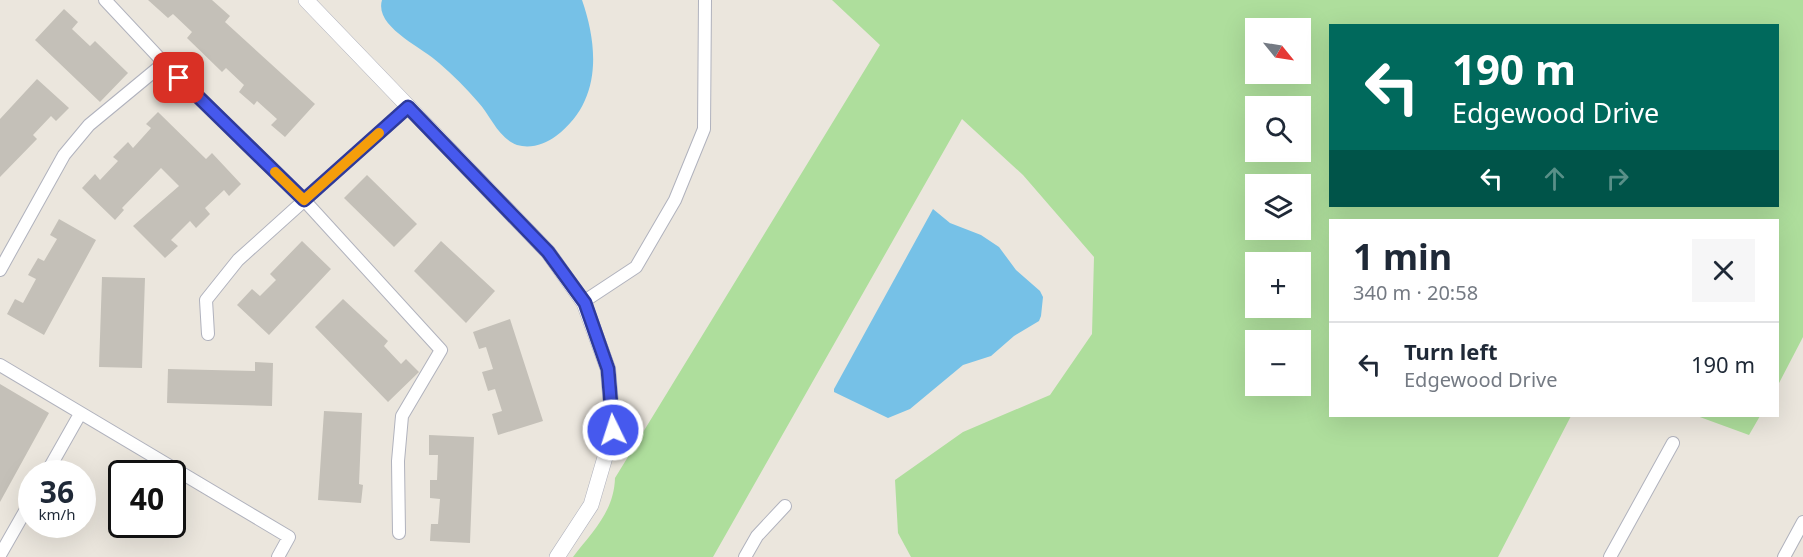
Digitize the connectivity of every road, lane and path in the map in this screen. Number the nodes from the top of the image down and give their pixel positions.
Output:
1 (105, 0) edge
2 (306, 0) edge
3 (705, 0) edge
4 (164, 63) junction
5 (408, 107) junction
6 (304, 200) junction
7 (0, 270) edge
8 (583, 302) junction
9 (208, 334) dead end
10 (0, 365) edge
11 (80, 414) junction
12 (1673, 443) dead end
13 (54, 460) edge
14 (785, 507) dead end
15 (1803, 522) edge
16 (18, 524) edge
17 (399, 533) dead end
18 (0, 555) edge
19 (278, 557) edge
20 (557, 557) edge
21 (745, 557) edge
22 (1610, 557) edge
23 (1784, 557) edge

1 - 4 street
2 - 5 street
3 - 8 street
4 - 6 street
4 - 7 street
5 - 6 street
5 - 8 street
6 - 9 street
6 - 17 street
8 - 20 street
10 - 11 street
11 - 13 street
11 - 19 street
12 - 22 street
14 - 21 street
15 - 23 street
16 - 18 street

